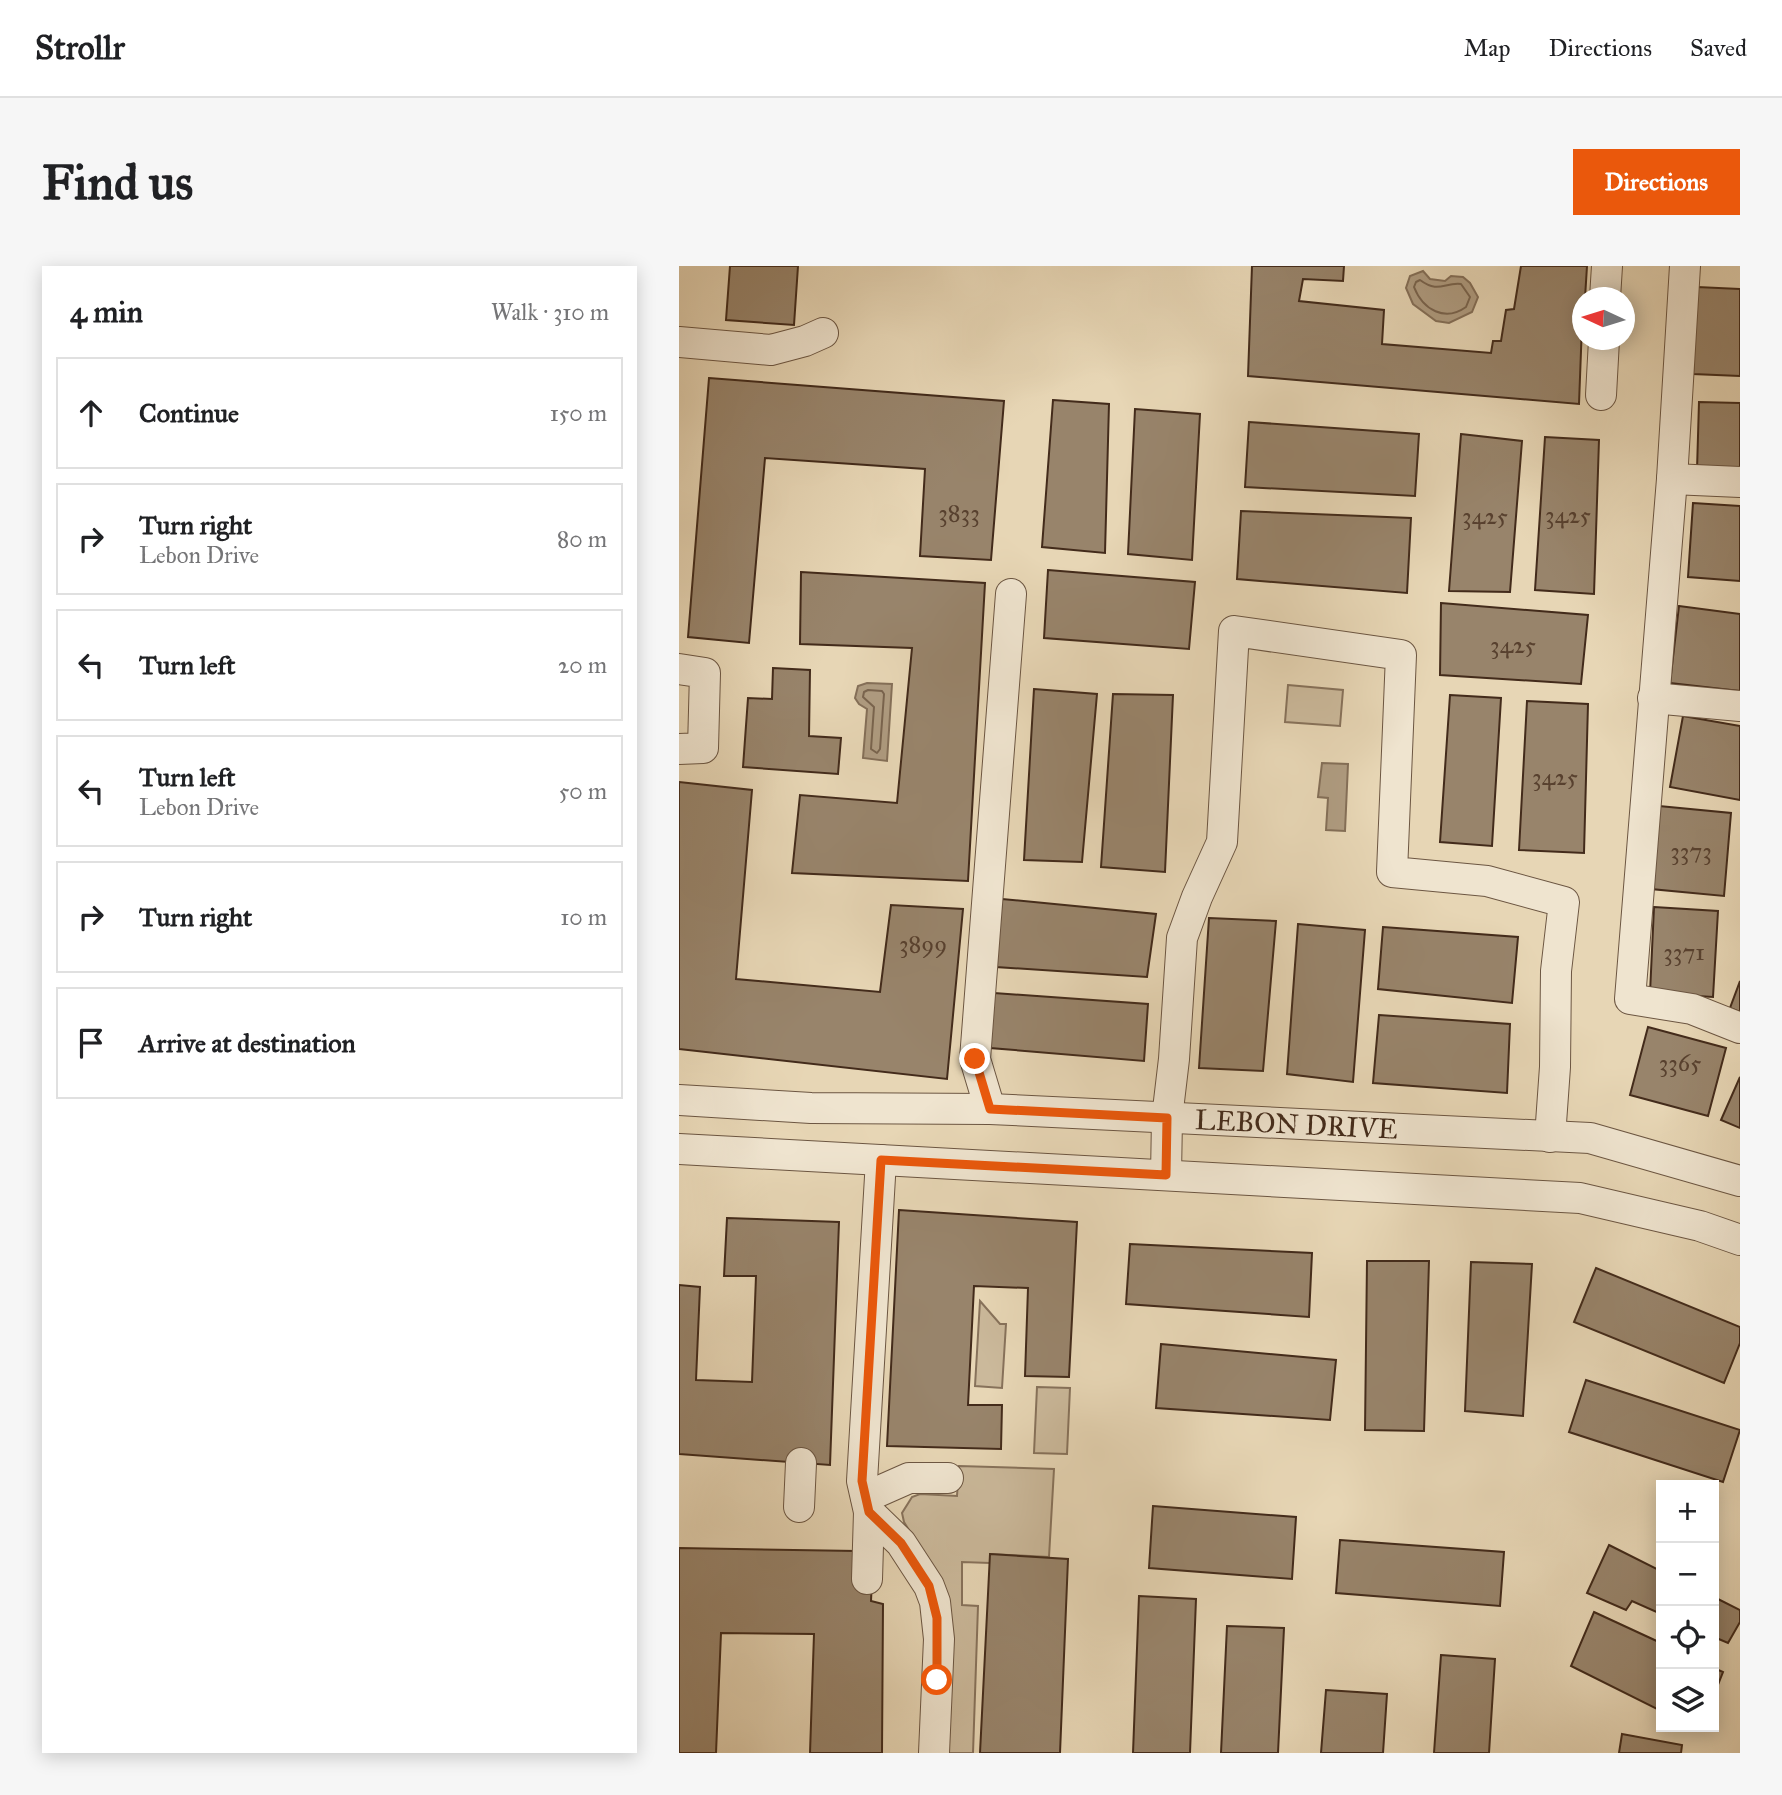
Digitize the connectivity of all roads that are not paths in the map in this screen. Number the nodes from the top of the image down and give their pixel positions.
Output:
1 (1607, 266) edge
2 (1685, 266) edge
3 (1606, 287) edge
4 (823, 333) dead end
5 (679, 342) edge
6 (1603, 350) edge
7 (1601, 394) dead end
8 (1672, 479) junction
9 (1740, 482) edge
10 (1011, 594) dead end
11 (679, 669) edge
12 (1653, 698) junction
13 (1740, 706) edge
14 (679, 749) edge
15 (1740, 1028) edge
16 (679, 1100) edge
17 (990, 1109) junction
18 (1167, 1118) junction
19 (1550, 1137) junction
20 (679, 1149) edge
21 (881, 1160) junction
22 (1166, 1175) junction
23 (1740, 1181) edge
24 (1740, 1240) edge
25 (801, 1463) dead end
26 (948, 1478) dead end
27 (867, 1504) junction
28 (799, 1507) dead end
29 (867, 1579) dead end
30 (934, 1753) edge

1 - 3 street
2 - 8 street
4 - 5 street
6 - 7 street
8 - 9 street
8 - 12 street
10 - 17 street
11 - 14 street
12 - 13 street
12 - 15 street
16 - 17 street, LEBON DRIVE
17 - 18 street, LEBON DRIVE
18 - 19 street, LEBON DRIVE
18 - 19 street
18 - 22 street
19 - 23 street, LEBON DRIVE
20 - 21 street, LEBON DRIVE
21 - 22 street, LEBON DRIVE
21 - 27 street
22 - 24 street, LEBON DRIVE
25 - 28 street
26 - 27 street
27 - 29 street
27 - 30 street

